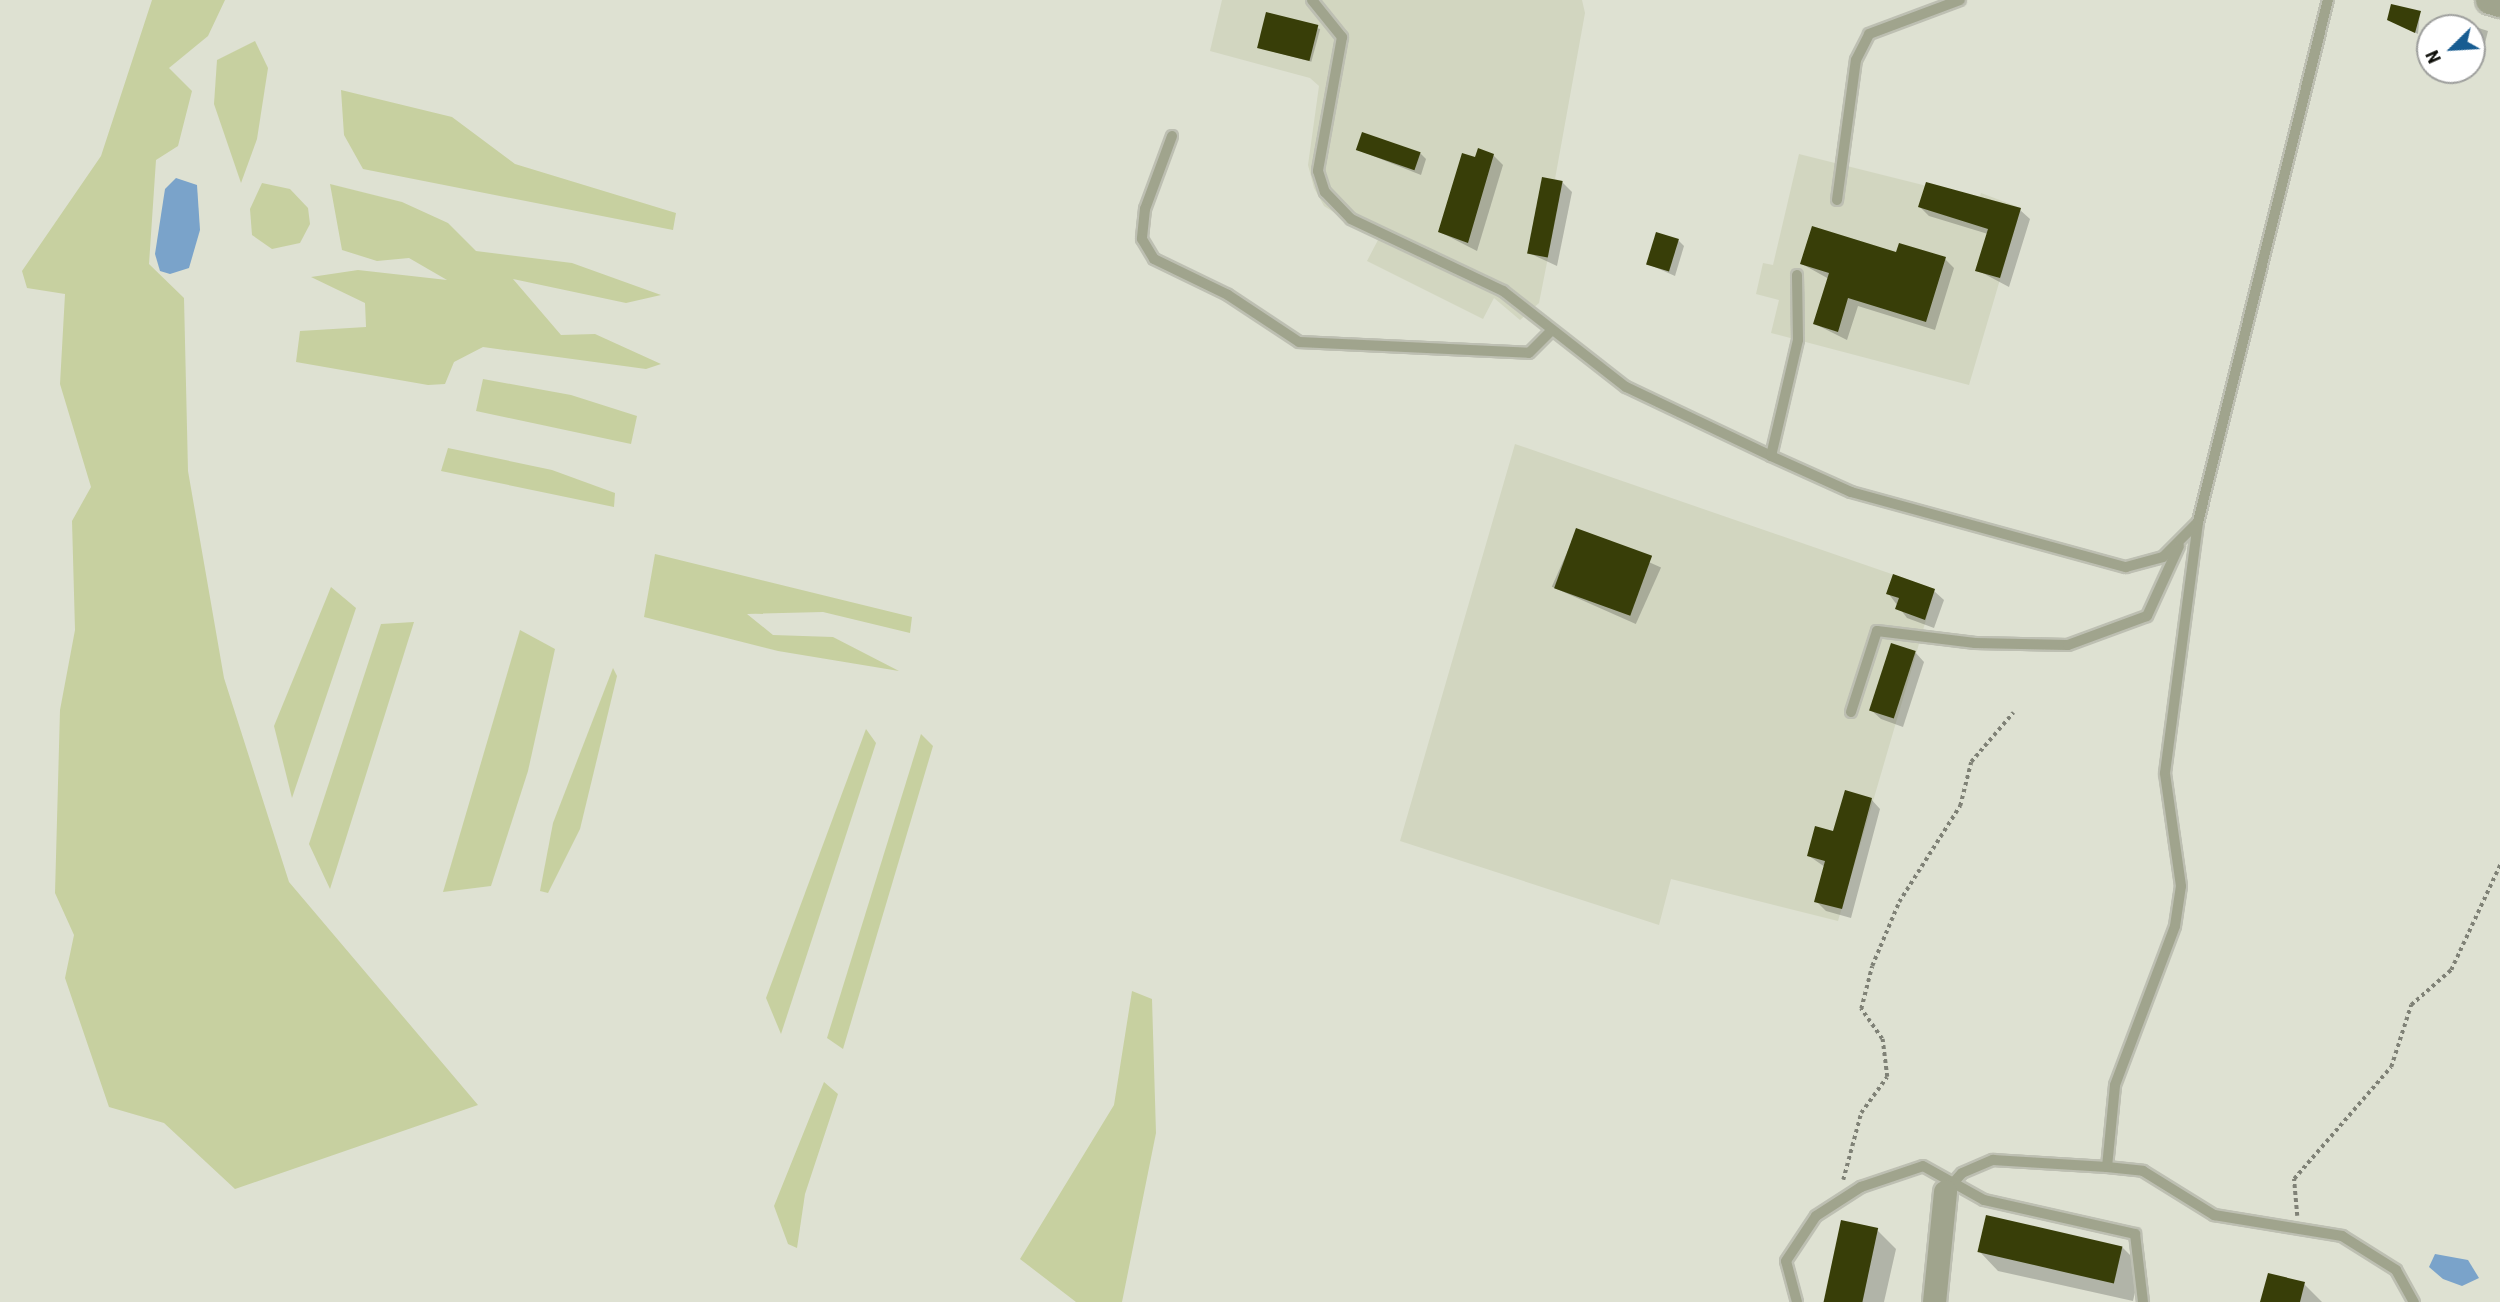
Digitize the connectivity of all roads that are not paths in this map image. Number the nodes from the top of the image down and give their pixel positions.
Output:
1 (1312, 0) edge
2 (1961, 0) edge
3 (2328, 0) edge
4 (2490, 0) edge
5 (2500, 3) edge
6 (1172, 136) dead end
7 (1837, 200) dead end
8 (1797, 275) dead end
9 (1550, 332) junction
10 (1771, 456) junction
11 (2198, 522) junction
12 (2180, 544) junction
13 (1851, 712) dead end
14 (2107, 1167) junction
15 (1947, 1188) junction
16 (1797, 1302) edge
17 (1934, 1302) edge
18 (2143, 1302) edge
19 (2414, 1302) edge

1 - 9 lane
2 - 7 lane
3 - 11 lane
4 - 5 street
6 - 9 lane
8 - 10 lane
9 - 10 lane
10 - 12 lane
11 - 12 lane
11 - 14 lane
12 - 13 lane
14 - 15 lane
14 - 19 lane
15 - 16 lane
15 - 17 street
15 - 18 lane

